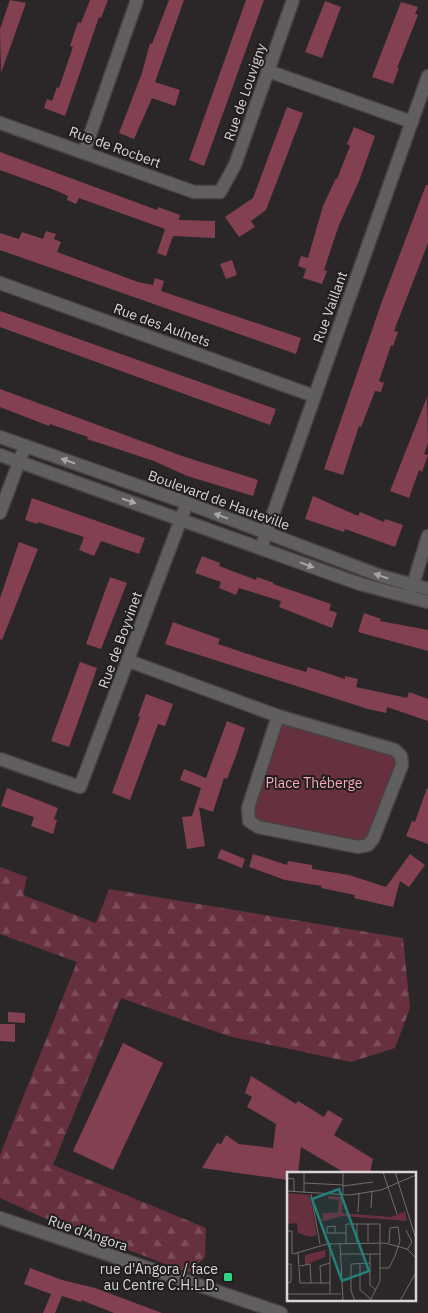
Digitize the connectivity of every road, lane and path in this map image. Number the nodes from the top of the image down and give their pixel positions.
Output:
1 (137, 0) edge
2 (293, 0) edge
3 (268, 71) junction
4 (428, 76) edge
5 (412, 122) junction
6 (0, 123) edge
7 (84, 152) junction
8 (220, 192) joint
9 (0, 283) edge
10 (314, 396) junction
11 (0, 437) edge
12 (25, 446) junction
13 (0, 456) edge
14 (19, 462) junction
15 (187, 503) junction
16 (0, 513) edge
17 (180, 519) junction
18 (267, 533) junction
19 (428, 536) edge
20 (261, 548) junction
21 (428, 589) edge
22 (410, 591) junction
23 (428, 602) edge
24 (129, 661) junction
25 (278, 716) junction
26 (0, 759) edge
27 (0, 1218) edge
28 (281, 1313) edge

1 - 7 street
2 - 3 street, Rue de Louvigny
3 - 5 street
3 - 8 street, Rue de Louvigny
4 - 5 street, Rue Vaillant
5 - 10 street, Rue Vaillant
6 - 7 street, Rue de Rocbert
7 - 8 street, Rue de Rocbert
9 - 10 street, Rue des Aulnets
10 - 18 street, Rue Vaillant
11 - 12 street, Boulevard de Hauteville
12 - 14 street
15 -> 12 street, Boulevard de Hauteville
13 - 14 street, Boulevard de Hauteville
14 - 16 street
14 -> 17 street, Boulevard de Hauteville
15 - 17 street, Rue de Boyvinet
18 -> 15 street, Boulevard de Hauteville
17 - 20 street, Boulevard de Hauteville
17 - 24 street, Rue de Boyvinet
18 - 20 street, Rue Vaillant
22 -> 18 street, Boulevard de Hauteville
19 - 22 street
20 -> 22 street, Boulevard de Hauteville
21 - 22 street, Boulevard de Hauteville
22 - 23 street, Boulevard de Hauteville
24 - 25 street
24 - 26 street, Rue de Boyvinet
25 - 25 street
27 - 28 street, Rue d'Angora

